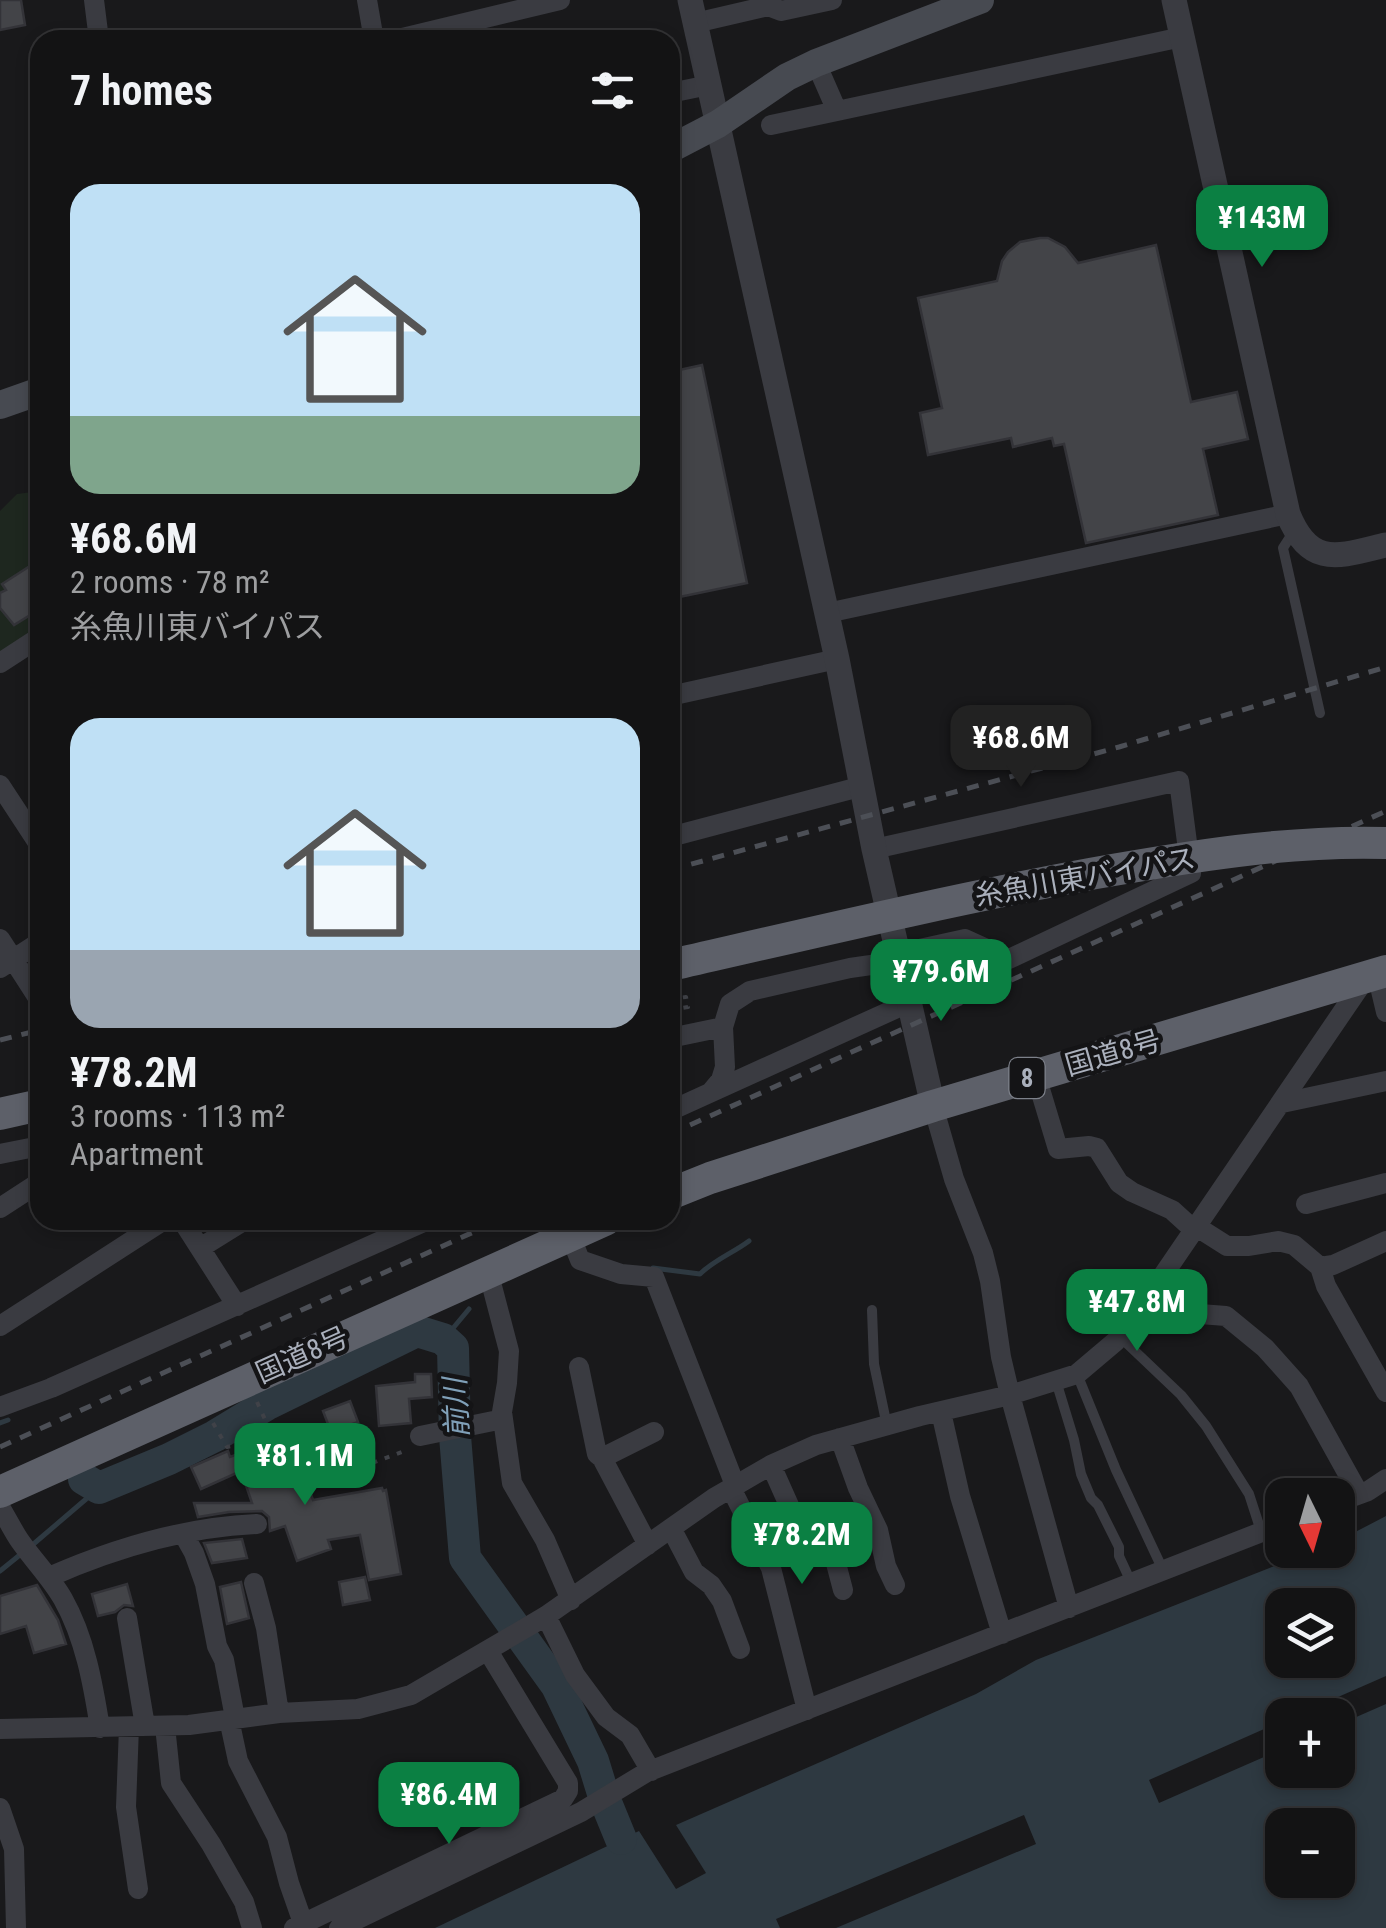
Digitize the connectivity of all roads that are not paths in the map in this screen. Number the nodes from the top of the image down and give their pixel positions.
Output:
1 (94, 0) edge
2 (367, 0) edge
3 (460, 0) edge
4 (560, 0) edge
5 (832, 0) edge
6 (980, 0) edge
7 (1174, 0) edge
8 (693, 12) edge
9 (97, 30) edge
10 (372, 30) edge
11 (458, 30) edge
12 (1182, 37) junction
13 (816, 63) junction
14 (709, 84) junction
15 (680, 91) edge
16 (837, 110) junction
17 (718, 124) junction
18 (771, 125) dead end
19 (680, 144) edge
20 (30, 394) edge
21 (0, 404) edge
22 (1291, 522) junction
23 (1386, 545) edge
24 (827, 613) junction
25 (30, 644) edge
26 (837, 660) junction
27 (0, 663) edge
28 (680, 694) edge
29 (1320, 713) dead end
30 (0, 785) edge
31 (863, 786) junction
32 (30, 831) edge
33 (680, 833) edge
34 (1386, 843) edge
35 (874, 849) junction
36 (0, 939) edge
37 (30, 948) edge
38 (897, 954) junction
39 (680, 963) edge
40 (6, 964) edge
41 (1376, 975) edge
42 (30, 989) edge
43 (908, 1003) junction
44 (1386, 1012) edge
45 (722, 1028) junction
46 (680, 1036) edge
47 (1036, 1076) junction
48 (1386, 1081) edge
49 (711, 1092) junction
50 (1282, 1103) junction
51 (680, 1106) edge
52 (933, 1106) junction
53 (30, 1107) edge
54 (0, 1114) edge
55 (30, 1148) edge
56 (0, 1154) edge
57 (1386, 1183) edge
58 (30, 1188) edge
59 (680, 1190) edge
60 (1306, 1204) dead end
61 (0, 1208) edge
62 (1196, 1229) junction
63 (149, 1230) edge
64 (188, 1230) edge
65 (229, 1230) edge
66 (406, 1230) edge
67 (582, 1230) edge
68 (570, 1235) junction
69 (1386, 1241) edge
70 (200, 1248) junction
71 (1320, 1266) junction
72 (488, 1270) junction
73 (1153, 1290) junction
74 (237, 1306) junction
75 (872, 1310) dead end
76 (0, 1326) edge
77 (1119, 1336) junction
78 (579, 1368) dead end
79 (1066, 1378) junction
80 (1386, 1392) edge
81 (1010, 1395) junction
82 (0, 1407) edge
83 (941, 1412) junction
84 (503, 1419) junction
85 (886, 1426) junction
86 (654, 1432) dead end
87 (420, 1436) road end
88 (840, 1438) junction
89 (602, 1458) junction
90 (771, 1465) junction
91 (1386, 1480) edge
92 (733, 1486) junction
93 (0, 1492) edge
94 (1359, 1494) junction
95 (1355, 1496) edge
96 (0, 1507) edge
97 (257, 1524) dead end
98 (671, 1528) junction
99 (1265, 1531) edge
100 (1262, 1532) junction
101 (184, 1535) junction
102 (648, 1545) junction
103 (1163, 1571) junction
104 (49, 1577) junction
105 (254, 1583) dead end
106 (1132, 1583) junction
107 (895, 1586) dead end
108 (843, 1590) dead end
109 (571, 1600) junction
110 (1069, 1608) junction
111 (127, 1618) dead end
112 (540, 1620) junction
113 (1002, 1634) junction
114 (494, 1649) junction
115 (740, 1649) dead end
116 (806, 1710) junction
117 (279, 1713) junction
118 (232, 1718) junction
119 (146, 1726) junction
120 (100, 1728) junction
121 (0, 1729) edge
122 (649, 1771) junction
123 (0, 1808) edge
124 (138, 1890) dead end
125 (299, 1926) edge
126 (16, 1928) edge
127 (252, 1928) edge
128 (338, 1928) edge

1 - 9 street
2 - 10 street
3 - 11 street
4 - 11 street
5 - 8 street
6 - 13 main road
7 - 12 street
8 - 14 street
12 - 16 street
12 - 22 street
13 - 16 street
13 - 17 main road
14 - 15 street
14 - 17 street
16 - 18 street
17 - 19 main road
17 - 24 street
20 - 21 main road
22 - 23 street
22 - 24 street
22 - 29 lane
24 - 26 street
25 - 27 street
26 - 28 street
26 - 31 street
30 - 32 street
31 - 33 street
31 - 35 street
34 - 39 highway, 糸魚川東バイパス, bridge
35 - 38 street
35 - 38 street
36 - 40 street
37 - 40 street
38 - 43 street
38 - 45 street
40 - 42 street
41 - 44 street
41 - 47 highway, 国道8号 / 8
41 - 50 street
43 - 49 street
43 - 52 street
45 - 46 street
45 - 49 street
47 - 52 highway, 国道8号 / 8
47 - 62 street
48 - 50 street
49 - 51 street
50 - 62 street
52 - 59 highway, 国道8号 / 8
52 - 81 street
53 - 54 highway
55 - 56 street
57 - 60 street
58 - 61 street
62 - 71 street
62 - 73 street
63 - 76 street
64 - 70 street
65 - 70 street
66 - 74 street
67 - 68 highway, 国道8号
68 - 72 highway, 国道8号
68 - 92 street
69 - 71 street
70 - 74 street
71 - 80 street
72 - 84 street
72 - 93 highway, 国道8号
73 - 77 street
73 - 94 street
74 - 82 street
75 - 85 lane
77 - 79 street
77 - 100 lane
78 - 89 street
79 - 81 street
79 - 103 lane
79 - 106 lane
81 - 83 street
81 - 110 street
83 - 85 street
83 - 113 street
84 - 87 street
84 - 109 street
85 - 88 street
86 - 89 street
88 - 90 street
88 - 107 street
89 - 102 street
90 - 92 street
90 - 108 street
91 - 94 street
92 - 98 street
92 - 116 street
94 - 95 street
96 - 104 street
97 - 101 street
98 - 102 street
98 - 115 street
99 - 100 street
100 - 103 street
101 - 104 street
101 - 118 street
102 - 109 street
103 - 106 street
104 - 120 street
105 - 117 street
106 - 110 street
109 - 112 street
110 - 113 street
111 - 119 street
112 - 114 street
112 - 122 street
113 - 116 street
114 - 117 street
114 - 125 street
116 - 122 street
117 - 118 street
118 - 119 street
118 - 125 street
119 - 120 street
119 - 124 street
119 - 127 street
120 - 121 street
122 - 128 street
123 - 126 street

